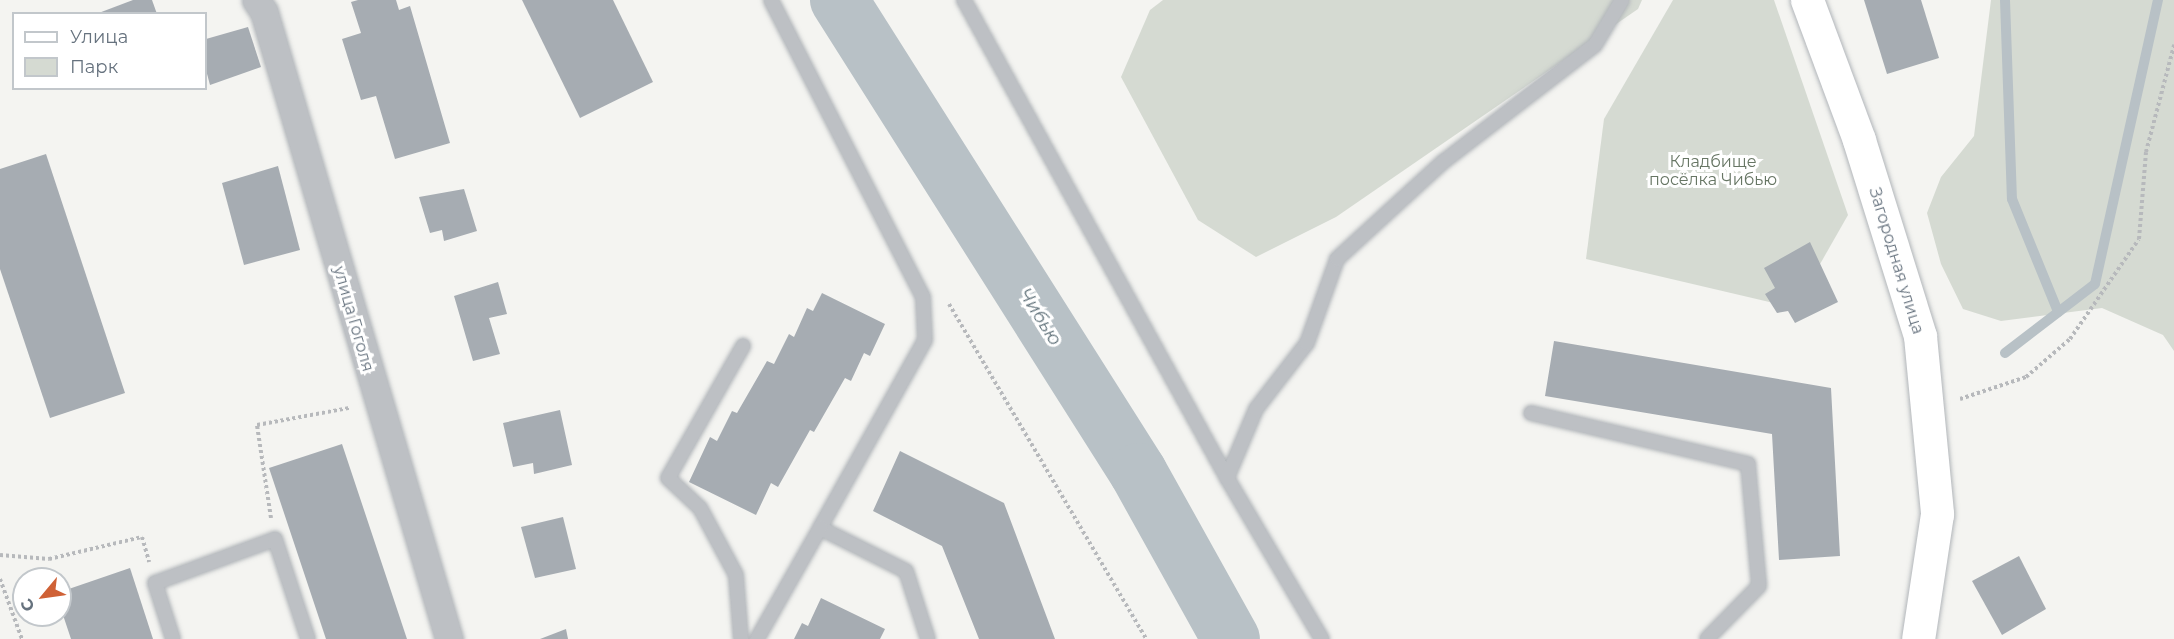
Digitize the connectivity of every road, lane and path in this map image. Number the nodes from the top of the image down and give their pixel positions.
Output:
1 (256, 0) edge
2 (771, 0) edge
3 (964, 0) edge
4 (1622, 0) edge
5 (1807, 0) edge
6 (2174, 45) edge
7 (947, 301) dead end
8 (743, 346) dead end
9 (1953, 401) dead end
10 (377, 402) junction
11 (1532, 413) dead end
12 (1227, 478) junction
13 (820, 528) junction
14 (275, 539) junction
15 (0, 555) edge
16 (0, 579) edge
17 (155, 583) junction
18 (22, 639) edge
19 (173, 639) edge
20 (308, 639) edge
21 (449, 639) edge
22 (741, 639) edge
23 (757, 639) edge
24 (928, 639) edge
25 (1146, 639) edge
26 (1322, 639) edge
27 (1707, 639) edge
28 (1918, 639) edge

1 - 10 street, улица Гоголя
2 - 13 lane
3 - 12 lane
4 - 12 lane
5 - 28 main road, Загородная улица
6 - 9 path
7 - 25 path
8 - 22 lane
10 - 14 path
10 - 21 street, улица Гоголя
11 - 27 lane
12 - 26 lane
13 - 23 lane
13 - 24 lane
14 - 17 lane
14 - 20 lane
15 - 17 path
16 - 18 path
17 - 19 lane

